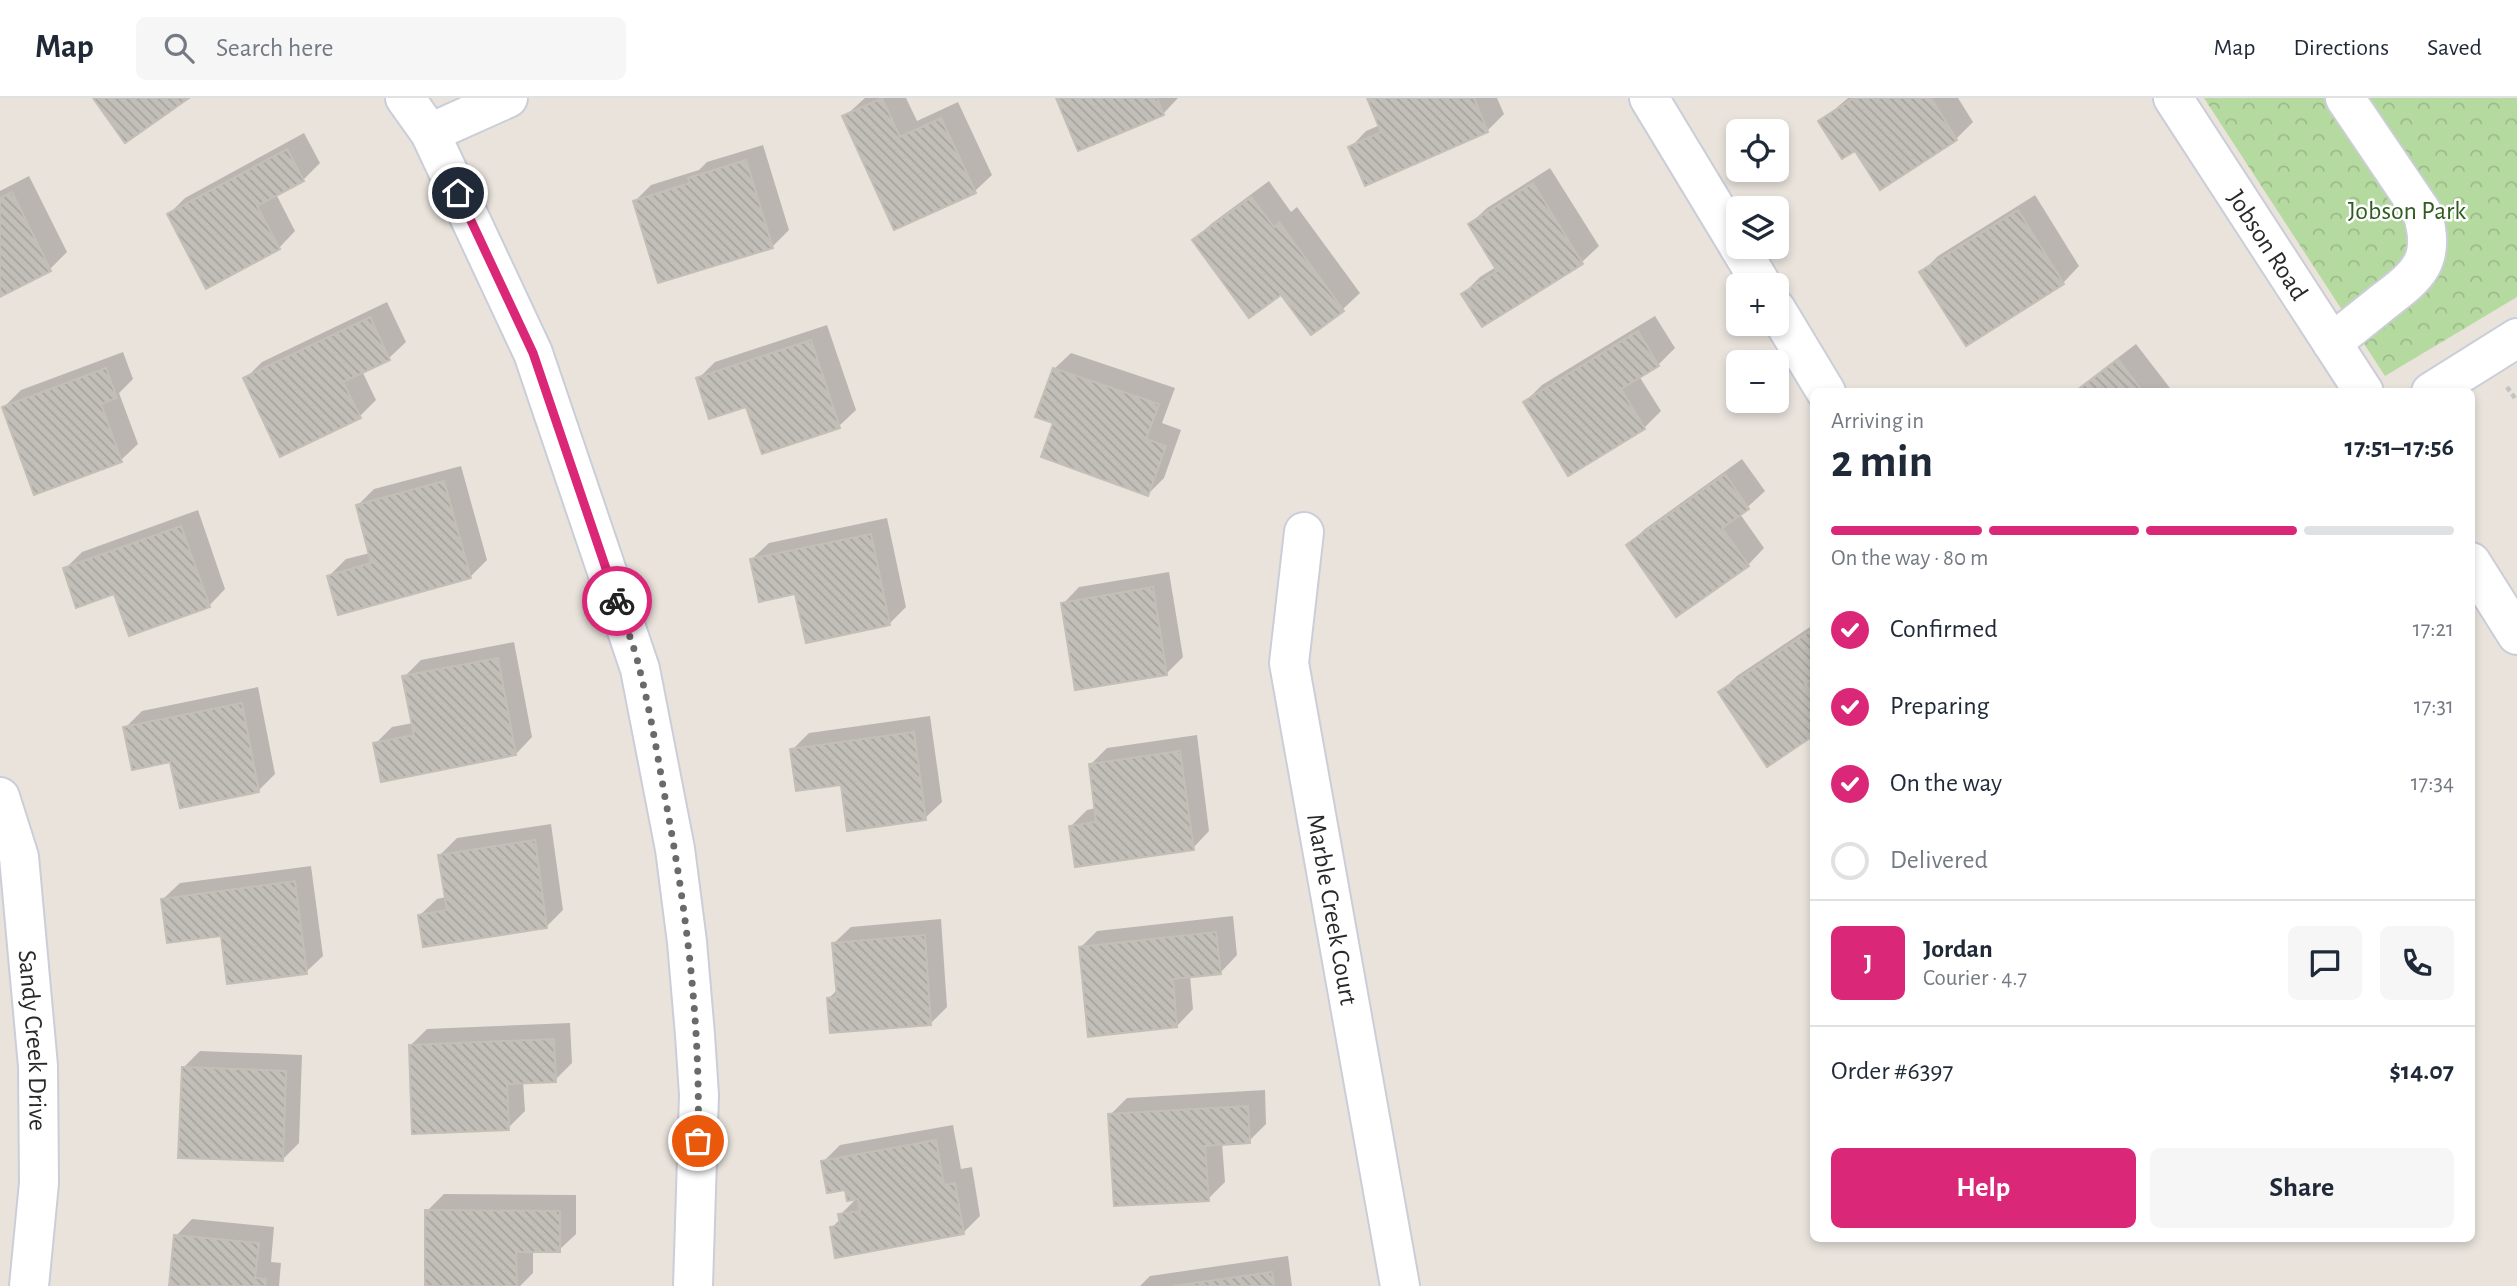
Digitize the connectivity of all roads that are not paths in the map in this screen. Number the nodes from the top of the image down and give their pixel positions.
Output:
1 (405, 98) edge
2 (508, 98) edge
3 (1649, 98) edge
4 (2173, 98) edge
5 (2345, 98) edge
6 (430, 133) junction
7 (1726, 226) edge
8 (1789, 331) edge
9 (2517, 338) edge
10 (2332, 342) junction
11 (1824, 388) edge
12 (2361, 388) edge
13 (2437, 388) edge
14 (1304, 532) dead end
15 (2475, 568) edge
16 (2517, 635) edge
17 (0, 797) edge
18 (29, 1286) edge
19 (693, 1286) edge
20 (1400, 1286) edge

1 - 6 street
2 - 6 street
3 - 7 street
4 - 10 street, Jobson Road
5 - 10 street
6 - 19 street
8 - 11 street
9 - 13 street
10 - 12 street, Jobson Road
14 - 20 street, Marble Creek Court
15 - 16 street
17 - 18 street, Sandy Creek Drive

